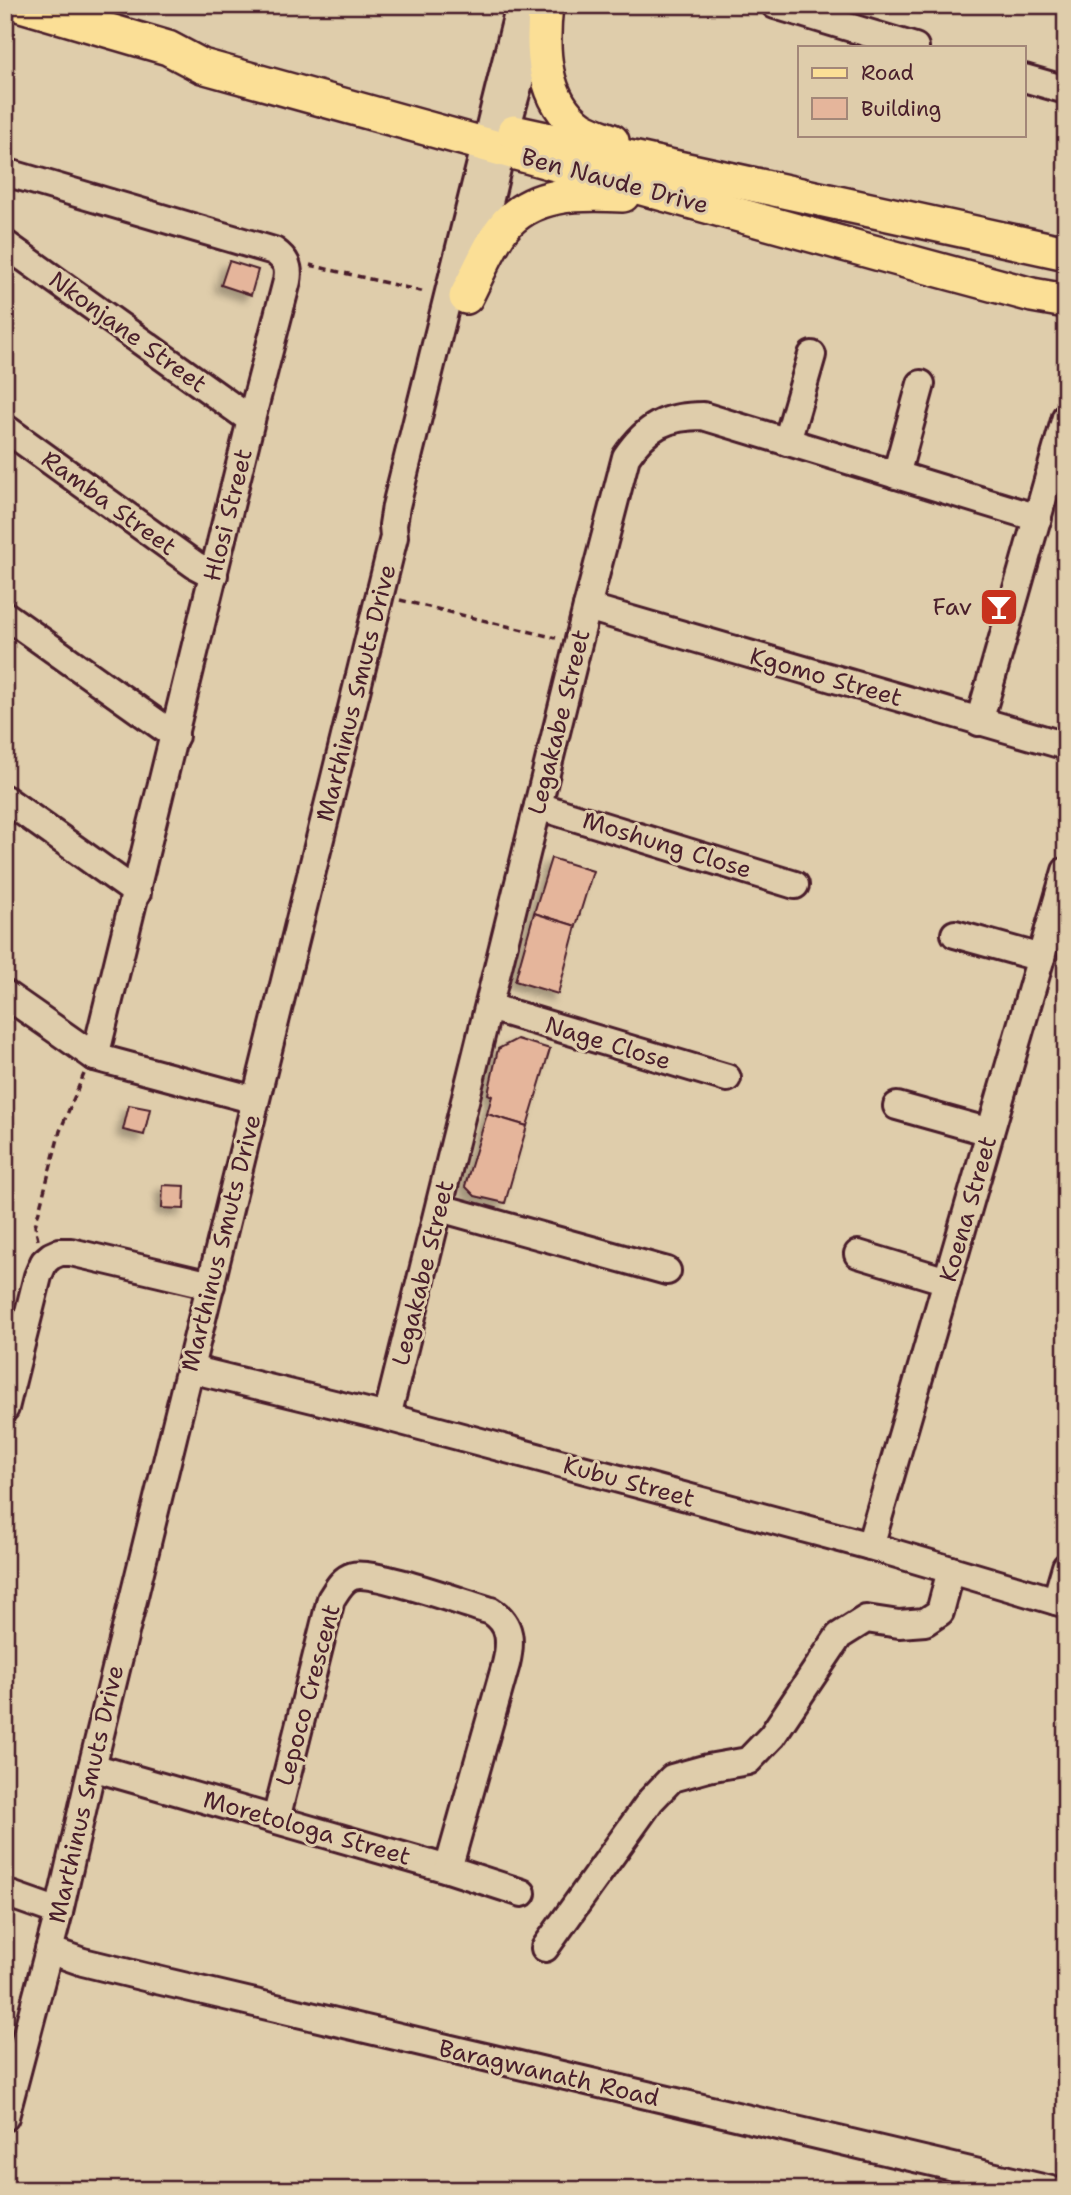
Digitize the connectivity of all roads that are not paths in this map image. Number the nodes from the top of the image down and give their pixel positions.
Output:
1 (21, 5) edge
2 (520, 5) edge
3 (540, 5) edge
4 (546, 5) edge
5 (775, 5) edge
6 (912, 46) edge
7 (1026, 79) edge
8 (1066, 90) edge
9 (495, 138) junction
10 (5, 172) edge
11 (680, 182) junction
12 (5, 244) edge
13 (1066, 253) edge
14 (457, 297) junction
15 (1066, 301) edge
16 (812, 355) dead end
17 (921, 384) dead end
18 (1066, 417) edge
19 (251, 420) junction
20 (5, 428) edge
21 (787, 442) junction
22 (896, 475) junction
23 (1038, 518) junction
24 (214, 575) junction
25 (587, 607) junction
26 (5, 615) edge
27 (979, 722) junction
28 (175, 736) junction
29 (1066, 746) edge
30 (5, 799) edge
31 (538, 806) junction
32 (1066, 871) edge
33 (795, 884) dead end
34 (137, 893) junction
35 (955, 934) dead end
36 (1041, 958) junction
37 (5, 994) edge
38 (489, 1007) junction
39 (94, 1056) junction
40 (727, 1078) dead end
41 (255, 1100) junction
42 (897, 1105) dead end
43 (990, 1132) junction
44 (440, 1208) junction
45 (858, 1254) dead end
46 (667, 1271) dead end
47 (947, 1281) junction
48 (211, 1285) junction
49 (190, 1369) junction
50 (5, 1408) edge
51 (387, 1417) junction
52 (870, 1546) junction
53 (1066, 1567) edge
54 (951, 1570) junction
55 (1061, 1602) edge
56 (92, 1767) junction
57 (276, 1819) junction
58 (448, 1869) junction
59 (5, 1892) edge
60 (522, 1893) dead end
61 (59, 1912) junction
62 (545, 1948) dead end
63 (49, 1950) junction
64 (5, 2117) edge
65 (1051, 2190) edge

1 - 9 main road, Ben Naude Drive
2 - 9 street, Marthinus Smuts Drive
3 - 9 street
4 - 11 main road
5 - 6 street
7 - 8 street
9 - 11 main road, Ben Naude Drive
9 - 14 street, Marthinus Smuts Drive
10 - 19 street, Hlosi Street
11 - 13 main road, Ben Naude Drive
11 - 14 main road
11 - 15 main road, Ben Naude Drive
12 - 19 street, Nkonjane Street
14 - 41 street, Marthinus Smuts Drive
16 - 21 street
17 - 22 street
18 - 23 street
19 - 24 street, Hlosi Street
20 - 24 street, Ramba Street
21 - 22 street, Legakabe Street
21 - 25 street, Legakabe Street
22 - 23 street, Legakabe Street
23 - 27 street
24 - 28 street, Hlosi Street
25 - 27 street, Kgomo Street
25 - 31 street, Legakabe Street
26 - 28 street
27 - 29 street, Kgomo Street
28 - 34 street, Hlosi Street
30 - 34 street
31 - 33 street, Moshung Close
31 - 38 street, Legakabe Street
32 - 36 street, Koena Street
34 - 39 street, Hlosi Street
35 - 36 street
36 - 43 street, Koena Street
37 - 39 street
38 - 40 street, Nage Close
38 - 44 street, Legakabe Street
39 - 41 street
41 - 48 street, Marthinus Smuts Drive
42 - 43 street
43 - 47 street, Koena Street
44 - 46 street
44 - 51 street, Legakabe Street
45 - 47 street
47 - 52 street, Koena Street
48 - 49 street, Marthinus Smuts Drive
48 - 50 street
49 - 51 street, Kubu Street
49 - 56 street, Marthinus Smuts Drive
51 - 52 street, Kubu Street
52 - 54 street, Kubu Street
53 - 55 street
54 - 55 street, Kubu Street
54 - 62 street
56 - 57 street, Moretologa Street
56 - 61 street, Marthinus Smuts Drive
57 - 58 street, Moretologa Street
57 - 58 street, Lepoco Crescent
58 - 60 street, Moretologa Street
59 - 61 street
61 - 63 street, Marthinus Smuts Drive
63 - 64 street, Marthinus Smuts Drive
63 - 65 street, Baragwanath Road

